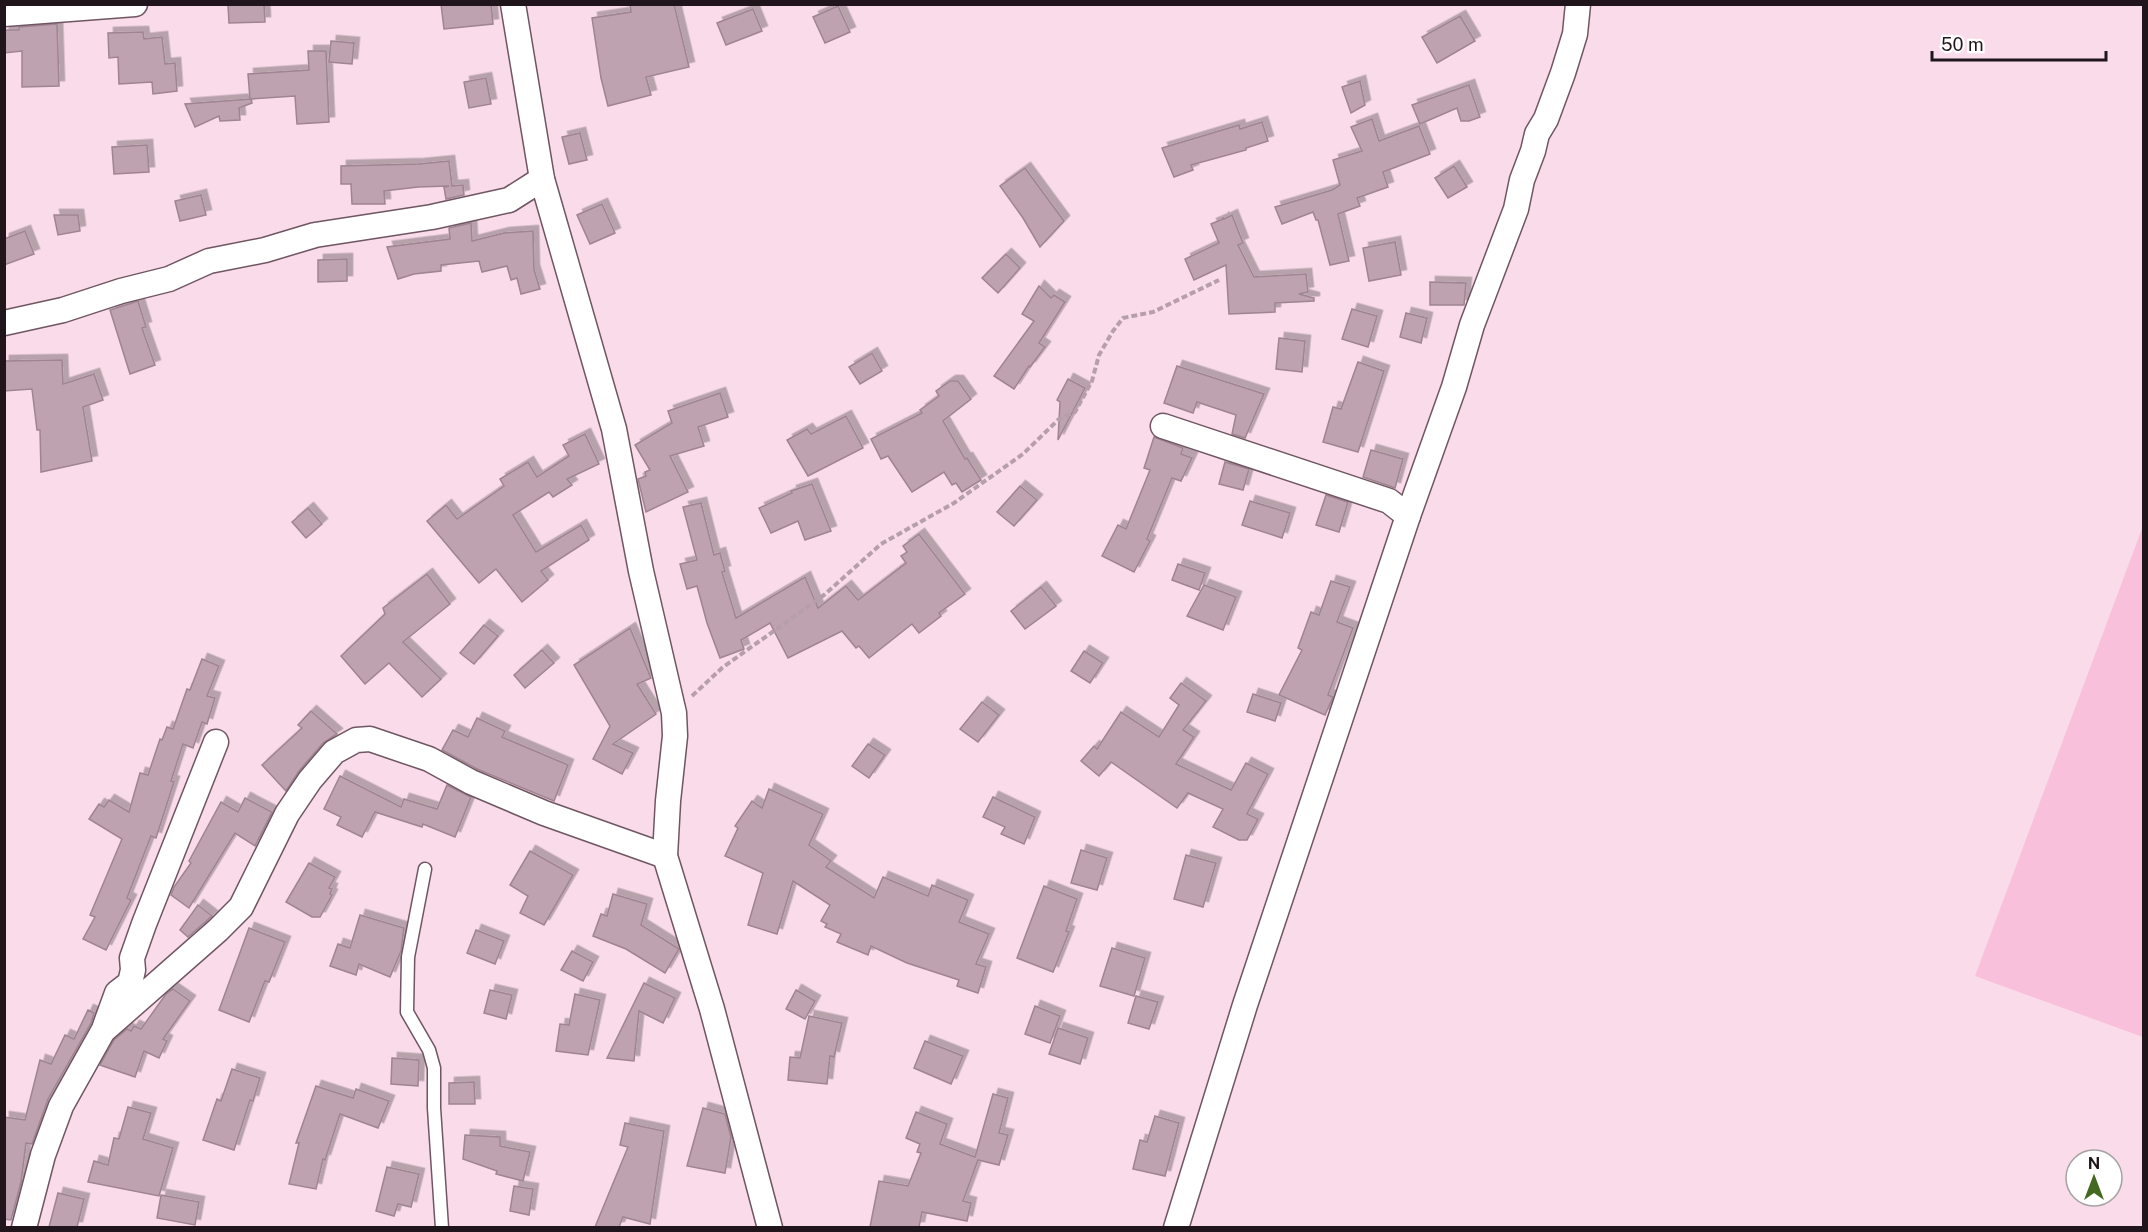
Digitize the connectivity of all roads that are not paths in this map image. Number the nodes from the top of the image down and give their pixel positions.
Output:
1 (135, 4) edge
2 (513, 4) edge
3 (1578, 4) edge
4 (4, 14) edge
5 (542, 179) junction
6 (4, 323) edge
7 (1163, 426) dead end
8 (1408, 516) junction
9 (216, 742) dead end
10 (665, 856) junction
11 (425, 869) dead end
12 (103, 1031) junction
13 (24, 1227) edge
14 (442, 1227) edge
15 (770, 1227) edge
16 (1176, 1227) edge

1 - 4 street
2 - 5 street
3 - 8 street
5 - 6 street
5 - 10 street
7 - 8 street
8 - 16 street
9 - 12 street
10 - 12 street
10 - 15 street
11 - 14 lane
12 - 13 street

